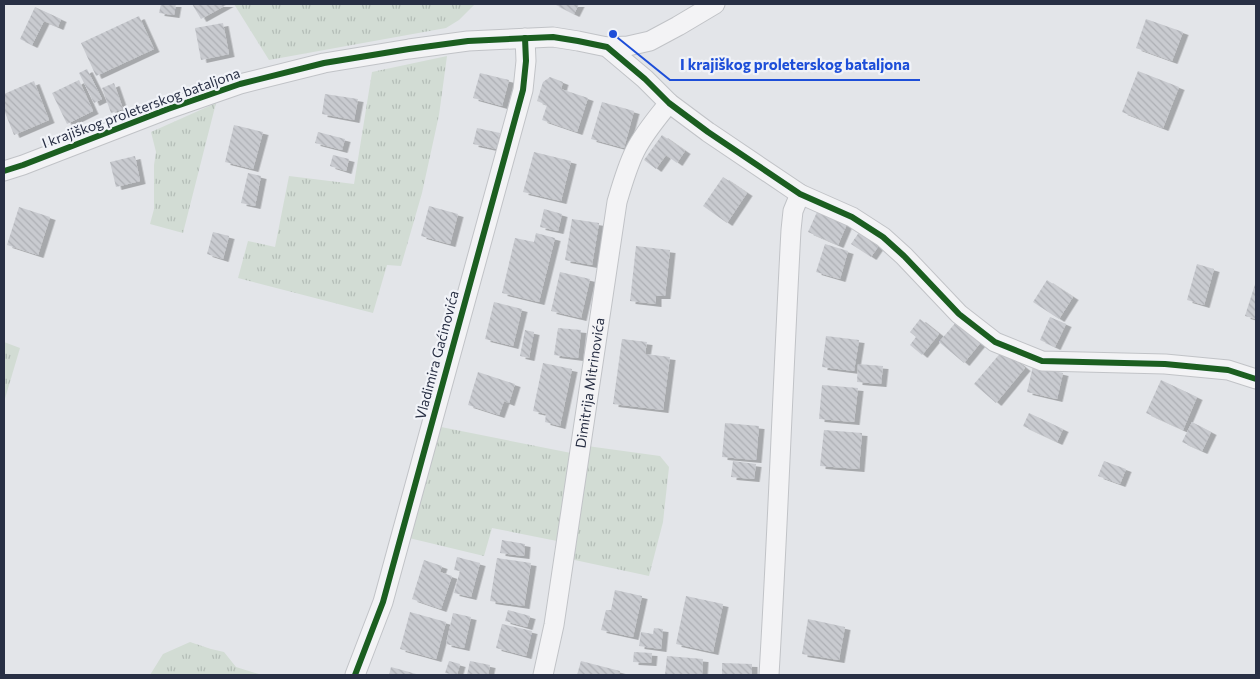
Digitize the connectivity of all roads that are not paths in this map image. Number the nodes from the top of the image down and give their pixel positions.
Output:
1 (715, 4) edge
2 (524, 38) junction
3 (650, 40) junction
4 (607, 48) junction
5 (645, 79) junction
6 (669, 103) junction
7 (4, 171) edge
8 (800, 194) junction
9 (1256, 379) edge
10 (355, 675) edge
11 (543, 675) edge
12 (769, 675) edge

1 - 3 street
2 - 4 street, I krajiškog proleterskog bataljona
2 - 7 street, I krajiškog proleterskog bataljona
2 - 10 street, Vladimira Gaćinovića
3 - 4 street
3 - 5 street
4 - 5 street, I krajiškog proleterskog bataljona
5 - 6 street, I krajiškog proleterskog bataljona
6 - 8 street, I krajiškog proleterskog bataljona
6 - 11 street, Dimitrija Mitrinovića
8 - 9 street, I krajiškog proleterskog bataljona
8 - 12 street

